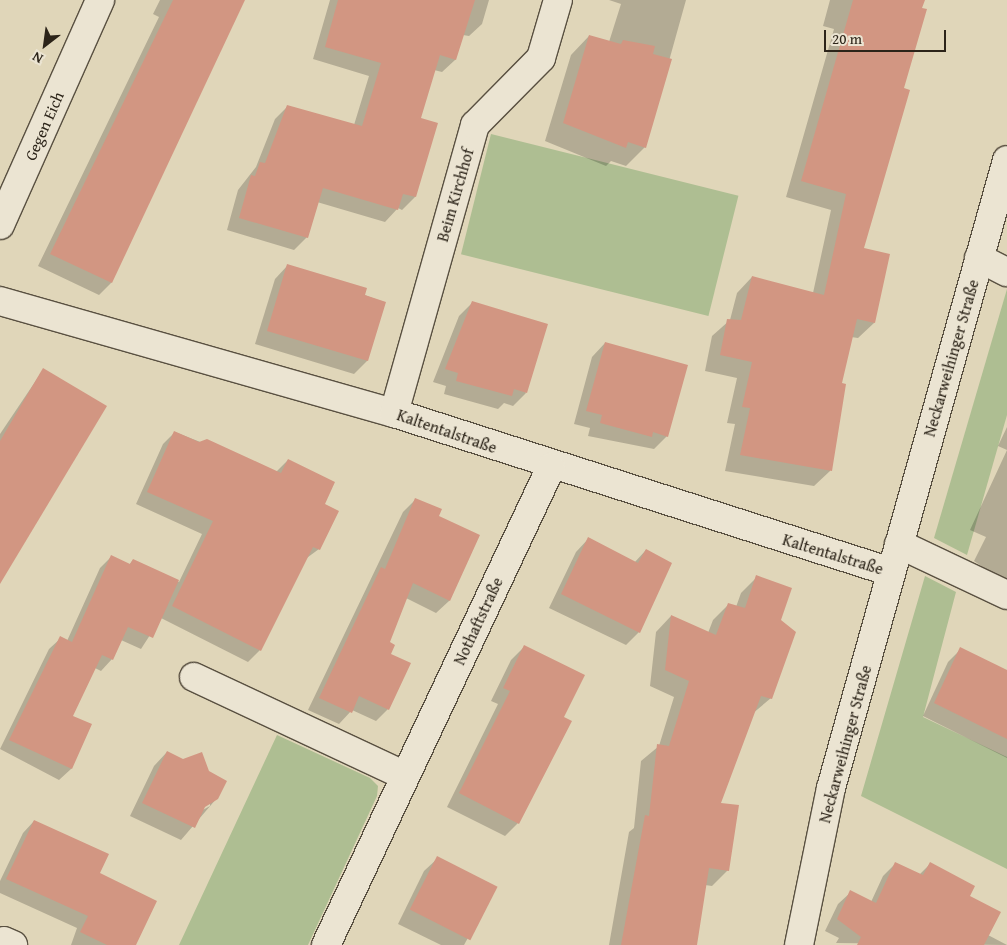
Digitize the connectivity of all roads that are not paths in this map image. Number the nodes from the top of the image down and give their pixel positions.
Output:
1 (100, 0) edge
2 (558, 0) edge
3 (1007, 160) edge
4 (0, 225) edge
5 (979, 258) junction
6 (1007, 272) edge
7 (0, 301) edge
8 (394, 413) junction
9 (551, 467) junction
10 (899, 544) junction
11 (891, 572) junction
12 (1007, 595) edge
13 (194, 677) dead end
14 (405, 776) junction
15 (326, 945) edge
16 (799, 945) edge

1 - 4 street, Gegen Eich
2 - 8 street, Beim Kirchhof
3 - 5 street, Neckarweihinger Straße
5 - 6 street, Neckarweihinger Straße
5 - 10 street, Neckarweihinger Straße
7 - 8 street, Kaltentalstraße
8 - 9 street, Kaltentalstraße
9 - 11 street, Kaltentalstraße
9 - 14 street, Nothaftstraße
10 - 11 street, Neckarweihinger Straße
10 - 12 street
11 - 16 street, Neckarweihinger Straße
13 - 14 street
14 - 15 street, Nothaftstraße

